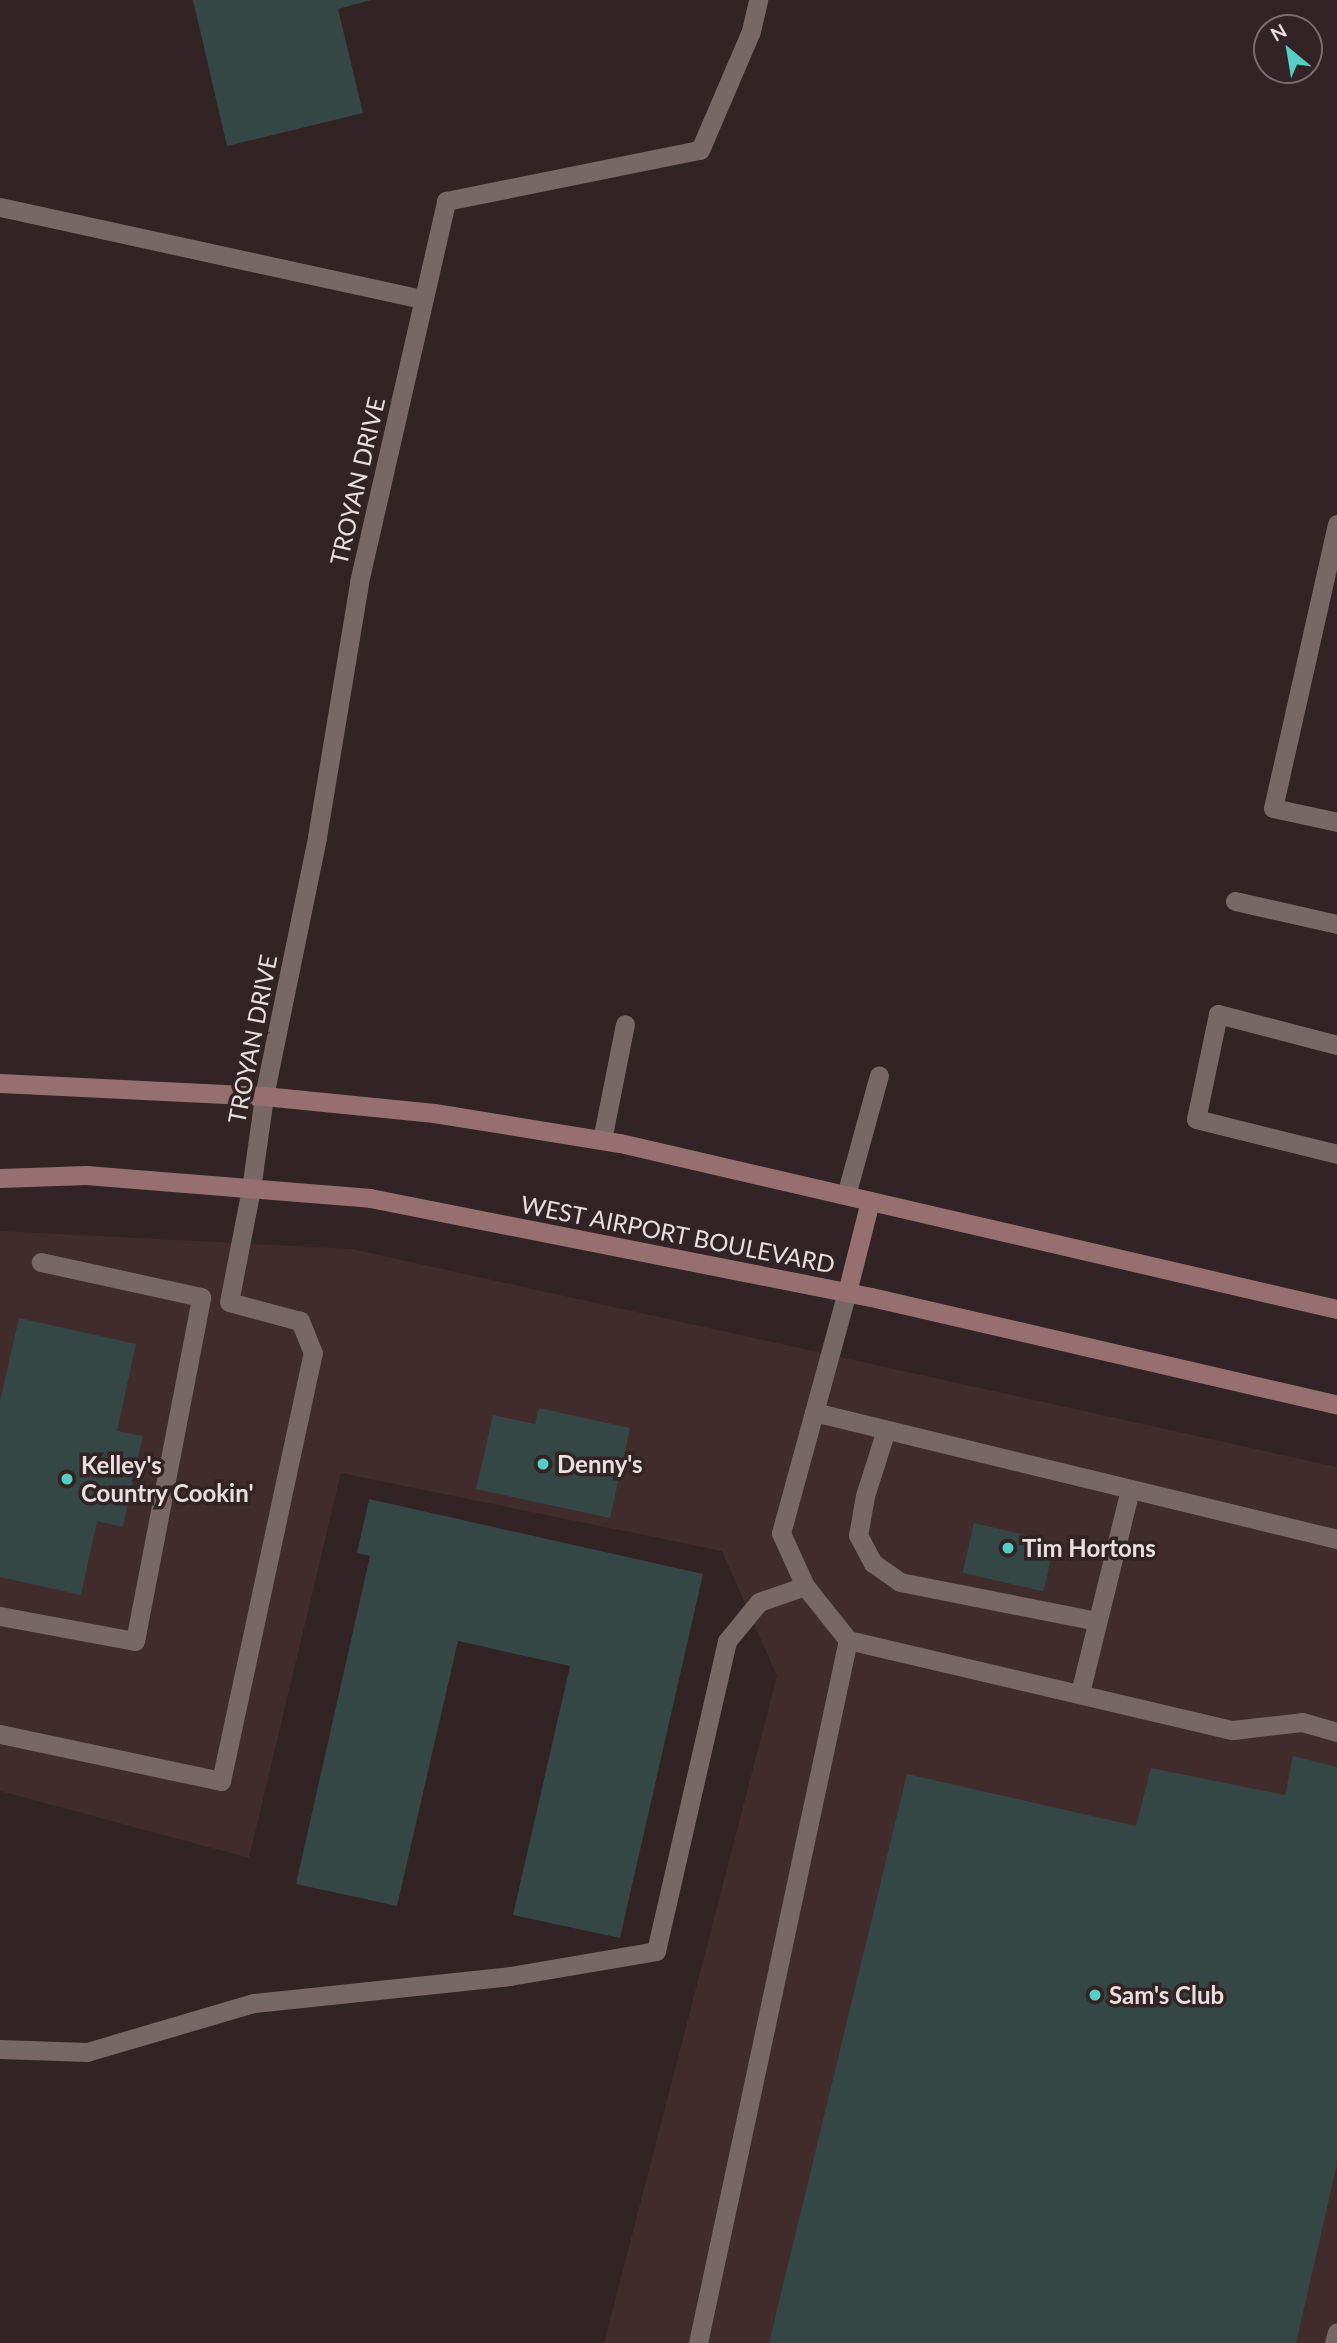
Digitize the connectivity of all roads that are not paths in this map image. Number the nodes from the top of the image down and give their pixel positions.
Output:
1 (758, 0) edge
2 (0, 206) edge
3 (423, 299) junction
4 (1337, 524) edge
5 (1337, 822) edge
6 (1235, 901) dead end
7 (1337, 924) edge
8 (625, 1024) dead end
9 (1337, 1045) edge
10 (878, 1075) dead end
11 (0, 1083) edge
12 (264, 1096) junction
13 (602, 1140) junction
14 (1337, 1154) edge
15 (0, 1178) edge
16 (251, 1189) junction
17 (846, 1195) junction
18 (870, 1201) junction
19 (41, 1262) dead end
20 (847, 1292) junction
21 (201, 1297) junction
22 (229, 1302) junction
23 (1337, 1309) edge
24 (1337, 1405) edge
25 (814, 1412) junction
26 (886, 1430) junction
27 (1130, 1489) junction
28 (1337, 1539) edge
29 (805, 1586) junction
30 (0, 1616) edge
31 (1097, 1621) junction
32 (848, 1640) junction
33 (1080, 1693) junction
34 (1337, 1732) edge
35 (0, 1734) edge
36 (0, 2049) edge
37 (1337, 2332) edge
38 (698, 2343) edge
39 (1334, 2343) edge

1 - 3 street, TROYAN DRIVE
2 - 3 street
3 - 12 street, TROYAN DRIVE
4 - 5 street
6 - 7 street
8 - 13 street
9 - 14 street
10 - 17 street
11 - 12 main road
12 - 13 main road
12 - 16 street, TROYAN DRIVE
13 - 17 main road
15 - 16 main road, WEST AIRPORT BOULEVARD
16 - 20 main road, WEST AIRPORT BOULEVARD
16 - 22 street, TROYAN DRIVE
17 - 18 main road
18 - 20 main road
18 - 23 main road
19 - 21 street
20 - 24 main road, WEST AIRPORT BOULEVARD
20 - 25 street
21 - 22 street
21 - 30 street
22 - 35 street
25 - 26 street
25 - 29 street
26 - 27 street
26 - 31 street
27 - 28 street
27 - 31 street
29 - 32 street
29 - 36 street
31 - 33 street
32 - 33 street
32 - 38 street
33 - 34 street
37 - 39 street

